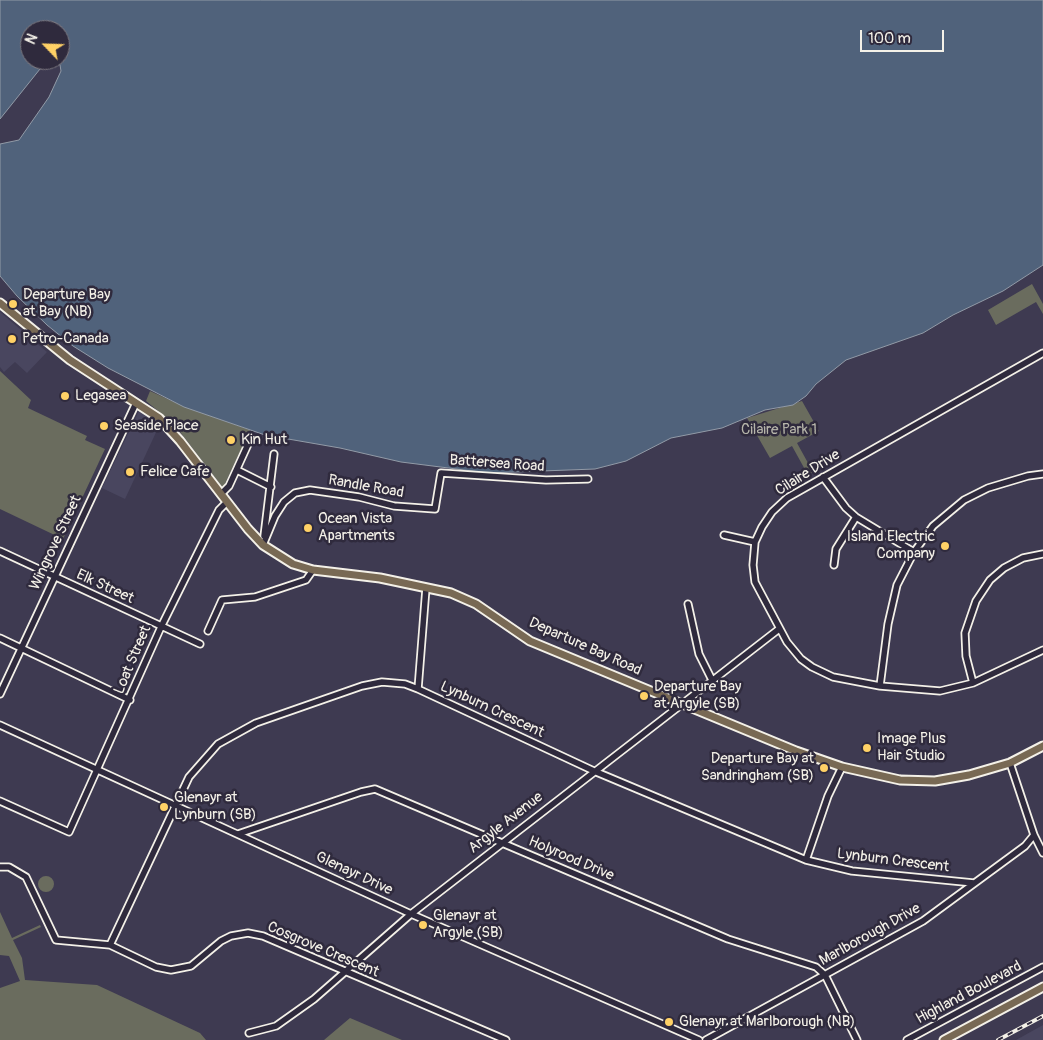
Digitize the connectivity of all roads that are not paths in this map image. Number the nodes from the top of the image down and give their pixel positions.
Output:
1 (0, 303) edge
2 (1043, 353) edge
3 (136, 403) junction
4 (250, 440) dead end
5 (274, 454) dead end
6 (237, 470) junction
7 (1043, 474) edge
8 (823, 476) junction
9 (588, 479) dead end
10 (270, 486) junction
11 (221, 494) junction
12 (227, 502) junction
13 (435, 509) joint
14 (856, 517) junction
15 (724, 536) dead end
16 (755, 542) junction
17 (263, 545) junction
18 (0, 551) edge
19 (914, 552) junction
20 (1043, 554) edge
21 (834, 565) dead end
22 (313, 570) junction
23 (54, 577) junction
24 (426, 588) junction
25 (688, 604) dead end
26 (161, 627) junction
27 (779, 629) junction
28 (208, 631) dead end
29 (0, 638) edge
30 (200, 644) dead end
31 (22, 648) junction
32 (1043, 650) edge
33 (712, 680) junction
34 (973, 682) junction
35 (880, 686) junction
36 (418, 689) junction
37 (0, 694) edge
38 (130, 700) junction
39 (682, 703) junction
40 (0, 725) edge
41 (1043, 746) edge
42 (1010, 763) junction
43 (842, 767) junction
44 (98, 771) junction
45 (594, 771) junction
46 (0, 801) edge
47 (176, 806) junction
48 (238, 834) junction
49 (1034, 835) junction
50 (501, 843) junction
51 (1043, 853) edge
52 (806, 860) junction
53 (0, 867) edge
54 (974, 883) junction
55 (411, 914) junction
56 (110, 945) junction
57 (1043, 967) edge
58 (346, 973) junction
59 (825, 975) junction
60 (1043, 987) edge
61 (249, 1033) dead end
62 (506, 1040) edge
63 (699, 1040) edge
64 (706, 1040) edge
65 (857, 1040) edge
66 (907, 1040) edge
67 (944, 1040) edge

1 - 3 main road, Departure Bay Road
2 - 8 street, Cilaire Drive
3 - 11 main road, Departure Bay Road
3 - 23 street, Wingrove Street
4 - 6 street
5 - 10 street
6 - 10 street
6 - 11 street
7 - 19 street
8 - 14 street
8 - 16 street, Cilaire Drive
9 - 13 street, Battersea Road
10 - 17 street
11 - 12 main road, Departure Bay Road
12 - 17 main road, Departure Bay Road
12 - 26 street, Loat Street
13 - 17 street, Randle Road
14 - 19 street
14 - 21 street
15 - 16 street
16 - 27 street, Cilaire Drive
17 - 22 main road, Departure Bay Road
18 - 23 street, Elk Street
19 - 35 street
20 - 34 street
22 - 24 main road, Departure Bay Road
22 - 28 street
23 - 26 street, Elk Street
23 - 31 street, Wingrove Street
24 - 36 street
24 - 39 main road, Departure Bay Road
25 - 33 street
26 - 30 street, Elk Street
26 - 38 street, Loat Street
27 - 33 street, Argyle Avenue
27 - 35 street, Cilaire Drive
29 - 31 street
31 - 37 street, Wingrove Street
31 - 38 street
32 - 34 street, Cilaire Drive
33 - 39 street, Argyle Avenue
34 - 35 street, Cilaire Drive
36 - 45 street, Lynburn Crescent
36 - 47 street, Lynburn Crescent
38 - 44 street, Loat Street
39 - 43 main road, Departure Bay Road
39 - 45 street, Argyle Avenue
40 - 44 street, Glenayr Drive
41 - 42 main road, Departure Bay Road
42 - 43 main road, Departure Bay Road
42 - 49 street
43 - 52 street
44 - 46 street, Loat Street
44 - 47 street, Glenayr Drive
45 - 50 street, Argyle Avenue
45 - 52 street, Lynburn Crescent
47 - 48 street, Glenayr Drive
47 - 56 street, Lynburn Crescent
48 - 50 street, Holyrood Drive
48 - 55 street, Glenayr Drive
49 - 51 street
49 - 54 street, Marlborough Drive
50 - 55 street, Argyle Avenue
50 - 59 street, Holyrood Drive
52 - 54 street, Lynburn Crescent
53 - 56 street, Cosgrove Crescent
54 - 59 street, Marlborough Drive
55 - 58 street, Argyle Avenue
55 - 63 street, Glenayr Drive
56 - 58 street, Cosgrove Crescent
57 - 66 street, Highland Boulevard
58 - 61 street, Argyle Avenue
58 - 62 street, Cosgrove Crescent
59 - 64 street, Marlborough Drive
59 - 65 street
60 - 67 main road

